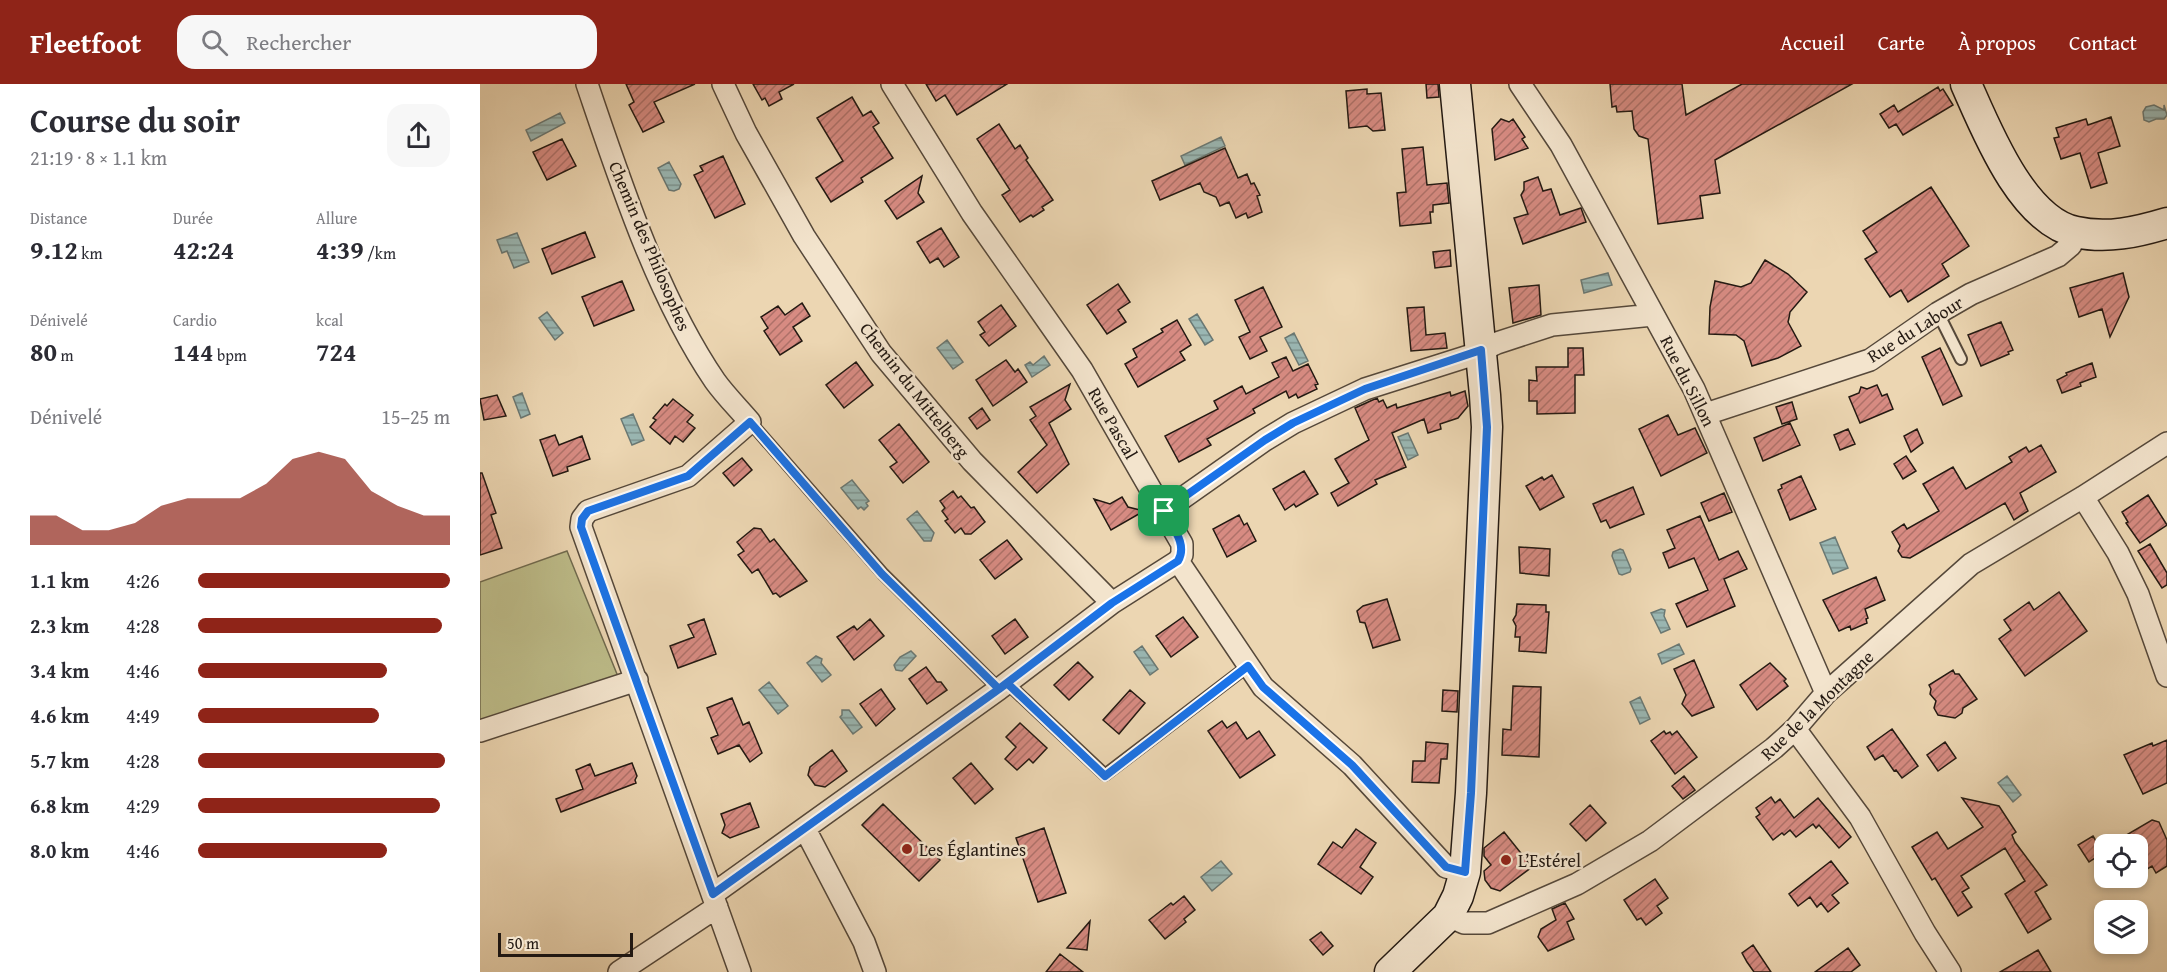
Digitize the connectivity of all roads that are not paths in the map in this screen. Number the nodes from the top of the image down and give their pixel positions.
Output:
1 (587, 84) edge
2 (723, 84) edge
3 (892, 84) edge
4 (1455, 84) edge
5 (1520, 84) edge
6 (1966, 84) edge
7 (2167, 223) edge
8 (2074, 232) junction
9 (1938, 313) junction
10 (1653, 315) junction
11 (1481, 350) junction
12 (1961, 359) dead end
13 (1706, 414) junction
14 (750, 422) junction
15 (2167, 443) edge
16 (2083, 497) junction
17 (1164, 511) junction
18 (1178, 561) junction
19 (1112, 603) junction
20 (1248, 666) junction
21 (2167, 676) edge
22 (637, 680) junction
23 (1003, 686) junction
24 (1826, 693) junction
25 (1795, 729) junction
26 (480, 730) edge
27 (805, 829) junction
28 (1465, 872) junction
29 (715, 901) junction
30 (1448, 916) junction
31 (619, 972) edge
32 (740, 972) edge
33 (875, 972) edge
34 (1390, 972) edge
35 (1950, 972) edge

1 - 14 street, Chemin des Philosophes
2 - 19 street, Chemin du Mittelberg
3 - 17 street, Rue Pascal
4 - 11 main road
5 - 10 street, Rue du Sillon
6 - 8 main road
7 - 8 main road
8 - 9 street, Rue du Labour
9 - 12 lane
9 - 13 street, Rue du Labour
10 - 11 street
10 - 13 street, Rue du Sillon
11 - 17 street
11 - 28 main road
13 - 24 street, Rue du Sillon
14 - 22 street
14 - 23 lane, Chemin des Philosophes
15 - 16 street, Rue de la Montagne
16 - 21 street
16 - 24 street, Rue de la Montagne
17 - 18 street, Rue Pascal
18 - 19 street
18 - 20 street
19 - 23 street
20 - 23 lane, Chemin des Philosophes
20 - 28 street
22 - 26 street
22 - 29 street
23 - 27 street
24 - 25 street, Rue de la Montagne
25 - 30 street, Rue de la Montagne
25 - 35 street
27 - 29 street
27 - 33 street
28 - 30 main road
29 - 31 street
29 - 32 street
30 - 34 main road

